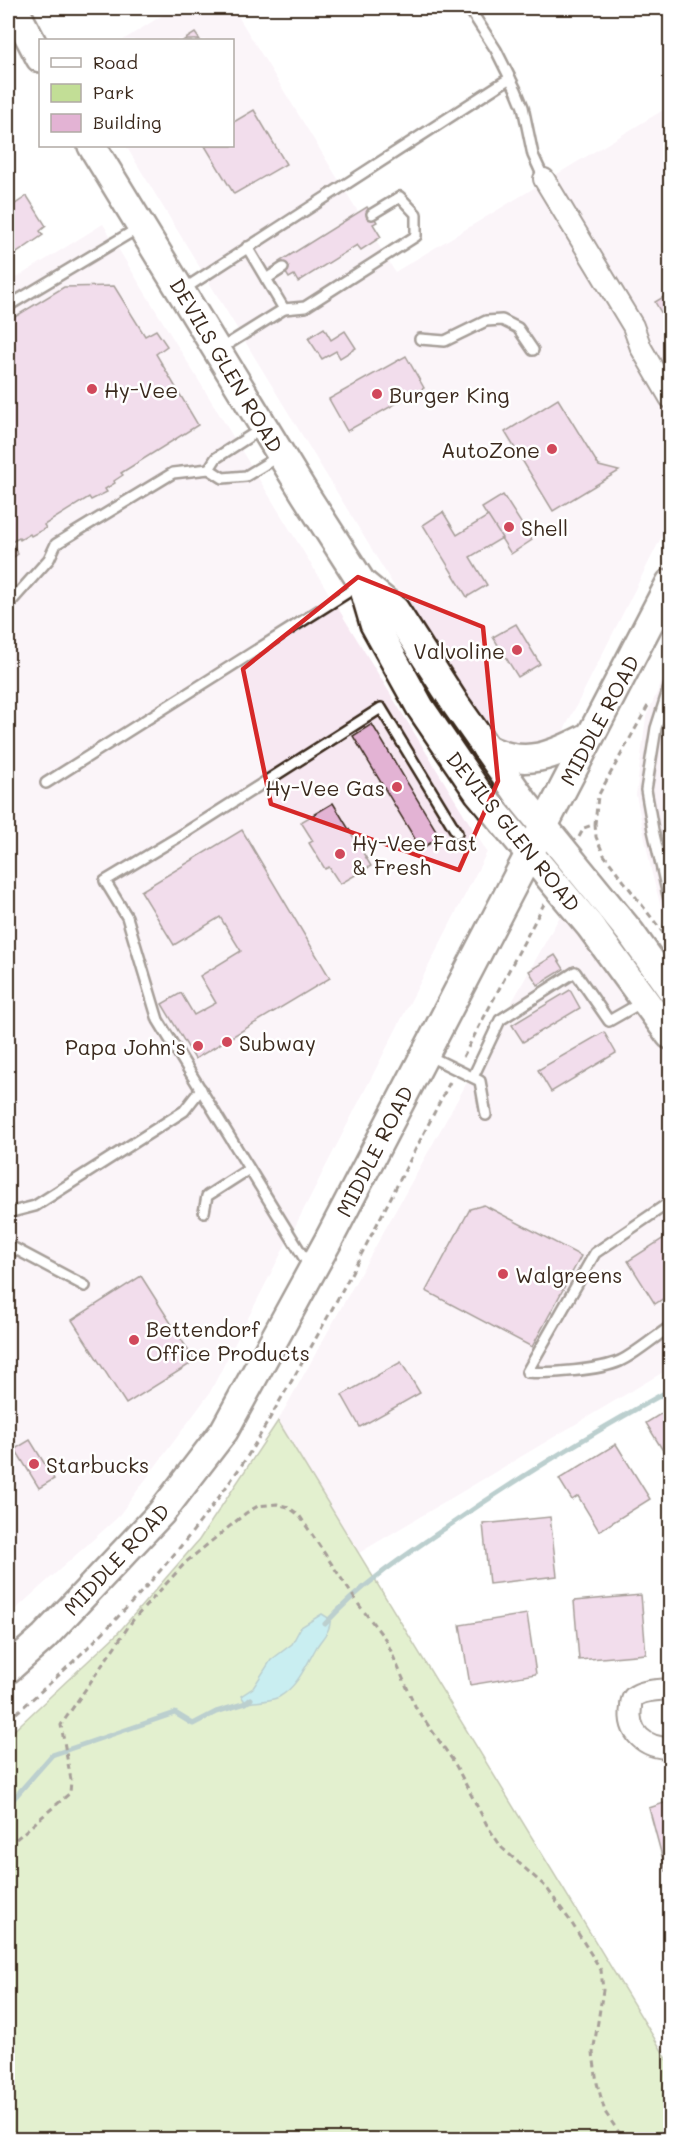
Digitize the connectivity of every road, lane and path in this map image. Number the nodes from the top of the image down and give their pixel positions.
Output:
1 (469, 8) edge
2 (12, 10) edge
3 (39, 56) edge
4 (510, 78) junction
5 (93, 147) edge
6 (544, 179) joint
7 (372, 214) dead end
8 (142, 226) junction
9 (247, 247) junction
10 (284, 268) dead end
11 (266, 279) junction
12 (182, 291) junction
13 (8, 306) edge
14 (284, 309) junction
15 (420, 339) dead end
16 (218, 350) junction
17 (533, 350) dead end
18 (670, 399) edge
19 (265, 427) junction
20 (282, 455) junction
21 (208, 469) junction
22 (362, 583) junction
23 (670, 583) edge
24 (8, 604) edge
25 (670, 684) edge
26 (590, 736) junction
27 (486, 748) junction
28 (46, 783) dead end
29 (595, 824) dead end
30 (544, 826) junction
31 (457, 833) dead end
32 (529, 853) junction
33 (670, 853) edge
34 (660, 858) junction
35 (670, 903) edge
36 (670, 942) edge
37 (660, 992) edge
38 (670, 1035) edge
39 (424, 1053) junction
40 (473, 1077) junction
41 (201, 1089) junction
42 (486, 1114) dead end
43 (249, 1168) junction
44 (670, 1202) edge
45 (204, 1212) dead end
46 (8, 1214) edge
47 (8, 1245) edge
48 (312, 1271) junction
49 (85, 1286) dead end
50 (670, 1327) edge
51 (8, 1669) edge
52 (670, 1689) edge
53 (670, 1748) edge
54 (8, 1846) edge
55 (624, 2139) edge

1 - 4 lane
2 - 3 main road
4 - 6 lane
4 - 9 lane
5 - 8 main road, DEVILS GLEN ROAD
6 - 18 street
7 - 14 lane
8 - 12 main road, DEVILS GLEN ROAD
8 - 13 lane
9 - 11 lane
9 - 12 lane
10 - 11 lane
11 - 14 lane
12 - 16 main road, DEVILS GLEN ROAD
14 - 16 lane
15 - 17 lane
16 - 19 main road, DEVILS GLEN ROAD
19 - 20 main road, DEVILS GLEN ROAD
19 - 21 lane
20 - 21 lane
20 - 22 main road, DEVILS GLEN ROAD
21 - 24 lane
22 - 27 main road, DEVILS GLEN ROAD
22 - 28 lane
22 - 32 main road, DEVILS GLEN ROAD
23 - 26 main road, MIDDLE ROAD
25 - 34 lane
26 - 27 main road
26 - 30 main road, MIDDLE ROAD
27 - 30 main road, DEVILS GLEN ROAD
29 - 36 path
30 - 32 main road, MIDDLE ROAD
30 - 37 main road, DEVILS GLEN ROAD
31 - 41 lane
32 - 37 main road, DEVILS GLEN ROAD
32 - 39 main road, MIDDLE ROAD
33 - 34 lane
34 - 35 lane
37 - 38 main road, DEVILS GLEN ROAD
37 - 40 lane
39 - 40 lane
39 - 48 main road, MIDDLE ROAD
40 - 42 lane
41 - 43 lane
41 - 46 lane
43 - 45 lane
43 - 48 lane
44 - 50 lane
47 - 49 lane
48 - 51 main road, MIDDLE ROAD
52 - 53 street
54 - 55 path

